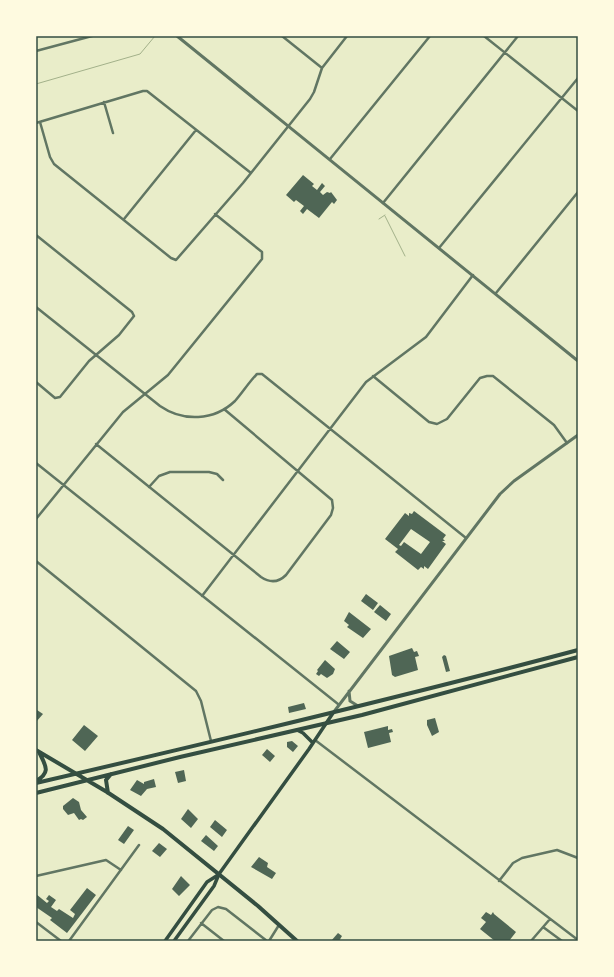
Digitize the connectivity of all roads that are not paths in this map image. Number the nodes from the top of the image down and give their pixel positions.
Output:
1 (92, 36) edge
2 (177, 36) edge
3 (282, 36) edge
4 (347, 36) edge
5 (430, 36) edge
6 (484, 36) edge
7 (518, 36) edge
8 (84, 37) edge
9 (36, 51) edge
10 (505, 53) junction
11 (322, 68) junction
12 (578, 78) edge
13 (561, 98) junction
14 (104, 102) junction
15 (578, 112) edge
16 (40, 122) junction
17 (36, 123) edge
18 (289, 126) junction
19 (196, 130) junction
20 (114, 133) dead end
21 (330, 159) junction
22 (251, 173) junction
23 (578, 192) edge
24 (383, 202) junction
25 (215, 214) junction
26 (124, 219) junction
27 (36, 235) edge
28 (439, 248) junction
29 (473, 275) junction
30 (496, 293) junction
31 (36, 307) edge
32 (95, 355) junction
33 (578, 361) edge
34 (373, 376) junction
35 (36, 382) edge
36 (144, 394) junction
37 (223, 409) junction
38 (330, 429) junction
39 (578, 436) edge
40 (567, 443) junction
41 (96, 444) junction
42 (36, 463) edge
43 (299, 471) junction
44 (223, 480) dead end
45 (64, 485) junction
46 (149, 486) junction
47 (36, 519) edge
48 (466, 538) junction
49 (234, 555) junction
50 (36, 561) edge
51 (202, 596) junction
52 (578, 650) edge
53 (578, 657) edge
54 (349, 691) junction
55 (338, 704) junction
56 (360, 707) junction
57 (333, 712) junction
58 (327, 722) junction
59 (296, 729) junction
60 (211, 741) junction
61 (314, 742) junction
62 (37, 751) edge
63 (77, 774) junction
64 (111, 774) junction
65 (86, 780) junction
66 (36, 782) edge
67 (36, 793) edge
68 (108, 793) junction
69 (139, 845) dead end
70 (578, 858) edge
71 (121, 870) junction
72 (219, 874) junction
73 (36, 876) edge
74 (499, 881) junction
75 (550, 919) junction
76 (36, 922) edge
77 (202, 923) junction
78 (279, 924) junction
79 (543, 927) junction
80 (578, 940) edge
81 (61, 941) edge
82 (69, 941) edge
83 (165, 941) edge
84 (174, 941) edge
85 (188, 941) edge
86 (224, 941) edge
87 (268, 941) edge
88 (297, 941) edge
89 (531, 941) edge
90 (562, 941) edge

1 - 8 street
2 - 18 street
3 - 11 street
4 - 11 street
5 - 21 street
6 - 10 street
7 - 10 street
8 - 9 street
10 - 13 street
10 - 24 street
11 - 18 street
12 - 13 street
13 - 15 street
13 - 28 street
14 - 16 street
14 - 19 street
14 - 20 street
16 - 17 street
16 - 26 street
18 - 21 street
18 - 22 street
19 - 22 street
19 - 26 street
21 - 24 street
22 - 25 street
23 - 30 street
24 - 28 street
25 - 26 street
25 - 36 street
27 - 32 street
28 - 29 street
29 - 30 street
29 - 34 street
30 - 33 street
31 - 32 street
32 - 35 street
32 - 36 street
34 - 38 street
34 - 40 street
36 - 37 street
36 - 41 street
37 - 38 street
37 - 43 street
38 - 43 street
38 - 48 street
39 - 40 street
40 - 48 street
41 - 45 street
41 - 46 street
42 - 45 street
43 - 49 street
43 - 49 street
44 - 46 street
45 - 47 street
45 - 51 street
46 - 49 street
48 - 54 street
49 - 51 street
50 - 60 street
51 - 55 street
52 - 56 main road
53 - 58 main road
54 - 55 street
54 - 56 street
55 - 57 street
56 - 57 main road
57 - 58 main road
57 - 60 main road
58 - 59 main road
58 - 61 main road
59 - 61 main road
59 - 64 main road
60 - 63 main road
61 - 72 main road
61 - 74 street
62 - 63 main road
62 - 66 main road
63 - 65 main road
63 - 66 main road
64 - 65 main road
64 - 68 main road
65 - 67 main road
65 - 68 main road
68 - 72 main road
69 - 71 street
70 - 74 street
71 - 73 street
71 - 82 street
72 - 78 main road
72 - 83 main road
72 - 84 main road
74 - 75 street
75 - 79 street
75 - 80 street
76 - 81 street
77 - 85 street
77 - 86 street
77 - 87 street
78 - 87 street
78 - 88 main road
79 - 89 street
79 - 90 street

